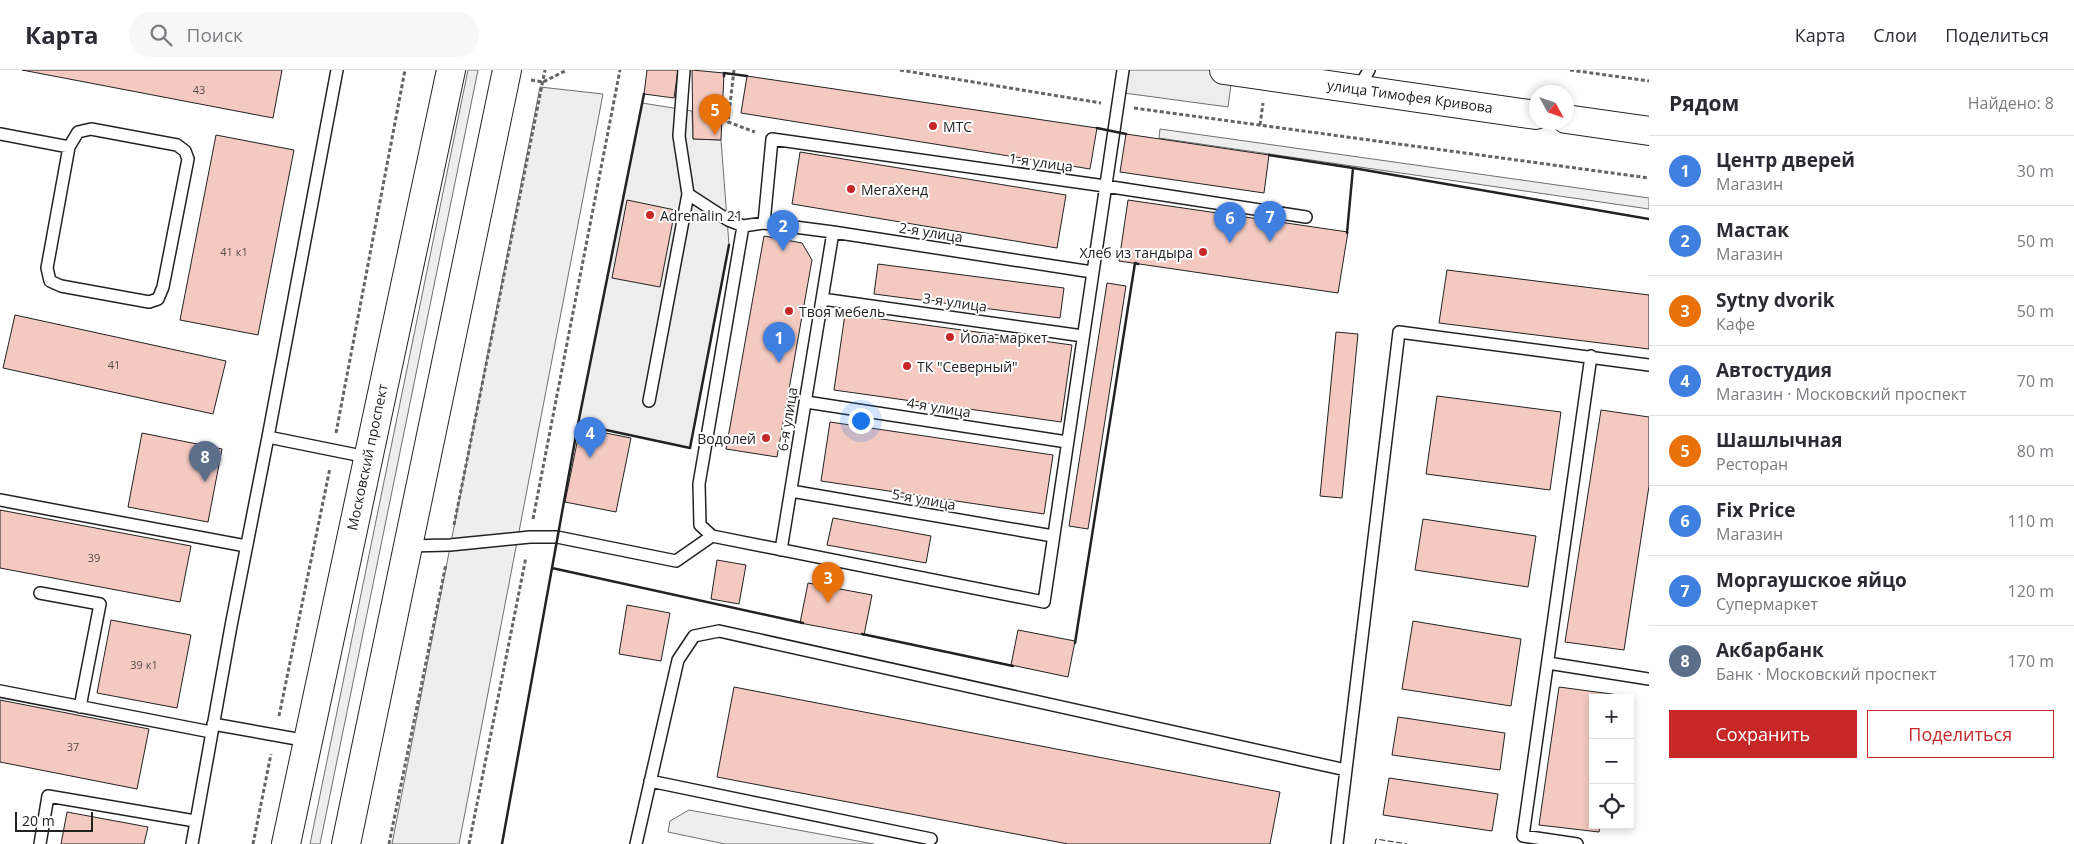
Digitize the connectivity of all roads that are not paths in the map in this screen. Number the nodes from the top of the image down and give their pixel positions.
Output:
1 (336, 70) edge
2 (451, 70) edge
3 (507, 70) edge
4 (684, 70) edge
5 (1123, 70) edge
6 (1224, 70) edge
7 (1364, 80) edge
8 (1529, 113) edge
9 (1574, 120) edge
10 (1649, 131) edge
11 (0, 134) edge
12 (69, 147) junction
13 (1105, 186) junction
14 (688, 194) junction
15 (1306, 217) dead end
16 (764, 223) junction
17 (743, 226) junction
18 (833, 232) junction
19 (1092, 272) junction
20 (822, 299) junction
21 (1083, 336) junction
22 (1591, 356) junction
23 (1649, 365) edge
24 (649, 401) dead end
25 (806, 402) junction
26 (268, 438) junction
27 (1067, 442) junction
28 (367, 457) junction
29 (790, 490) junction
30 (0, 500) edge
31 (712, 536) junction
32 (1053, 536) junction
33 (246, 546) junction
34 (408, 546) junction
35 (781, 550) junction
36 (40, 593) dead end
37 (1548, 663) junction
38 (1649, 679) edge
39 (0, 691) edge
40 (80, 707) junction
41 (212, 728) junction
42 (308, 741) junction
43 (1346, 770) junction
44 (650, 782) junction
45 (195, 821) junction
46 (931, 839) dead end
47 (40, 844) edge
48 (192, 844) edge
49 (286, 844) edge
50 (346, 844) edge
51 (637, 844) edge
52 (1337, 844) edge
53 (1577, 844) edge

1 - 26 lane
2 - 28 main road, Московский проспект
3 - 34 main road
4 - 14 lane
5 - 13 lane
6 - 7 main road, улица Тимофея Кривова
7 - 8 main road, улица Тимофея Кривова
9 - 10 main road
11 - 12 lane
12 - 12 lane
13 - 15 lane, 1-я улица
13 - 16 lane, 1-я улица
13 - 19 lane
14 - 17 lane
14 - 24 lane
16 - 17 lane, 2-я улица
16 - 18 lane, 2-я улица
17 - 31 lane
18 - 19 lane, 2-я улица
18 - 20 lane, 6-я улица
19 - 21 lane
20 - 21 lane, 3-я улица
20 - 25 lane, 6-я улица
21 - 27 lane
22 - 23 lane
22 - 37 lane
22 - 43 lane
25 - 27 lane, 4-я улица
25 - 29 lane, 6-я улица
26 - 28 lane
26 - 33 lane
27 - 32 lane
28 - 42 main road, Московский проспект
29 - 32 lane, 5-я улица
29 - 35 lane, 6-я улица
30 - 33 lane
31 - 34 lane
31 - 35 lane
32 - 35 lane
33 - 41 lane
34 - 50 main road
36 - 40 lane
37 - 38 lane
37 - 53 lane
39 - 40 lane
40 - 41 lane
41 - 42 lane
41 - 45 lane
42 - 49 main road, Московский проспект
43 - 44 lane
43 - 52 lane
44 - 46 lane
44 - 51 lane
45 - 47 lane
45 - 48 lane

